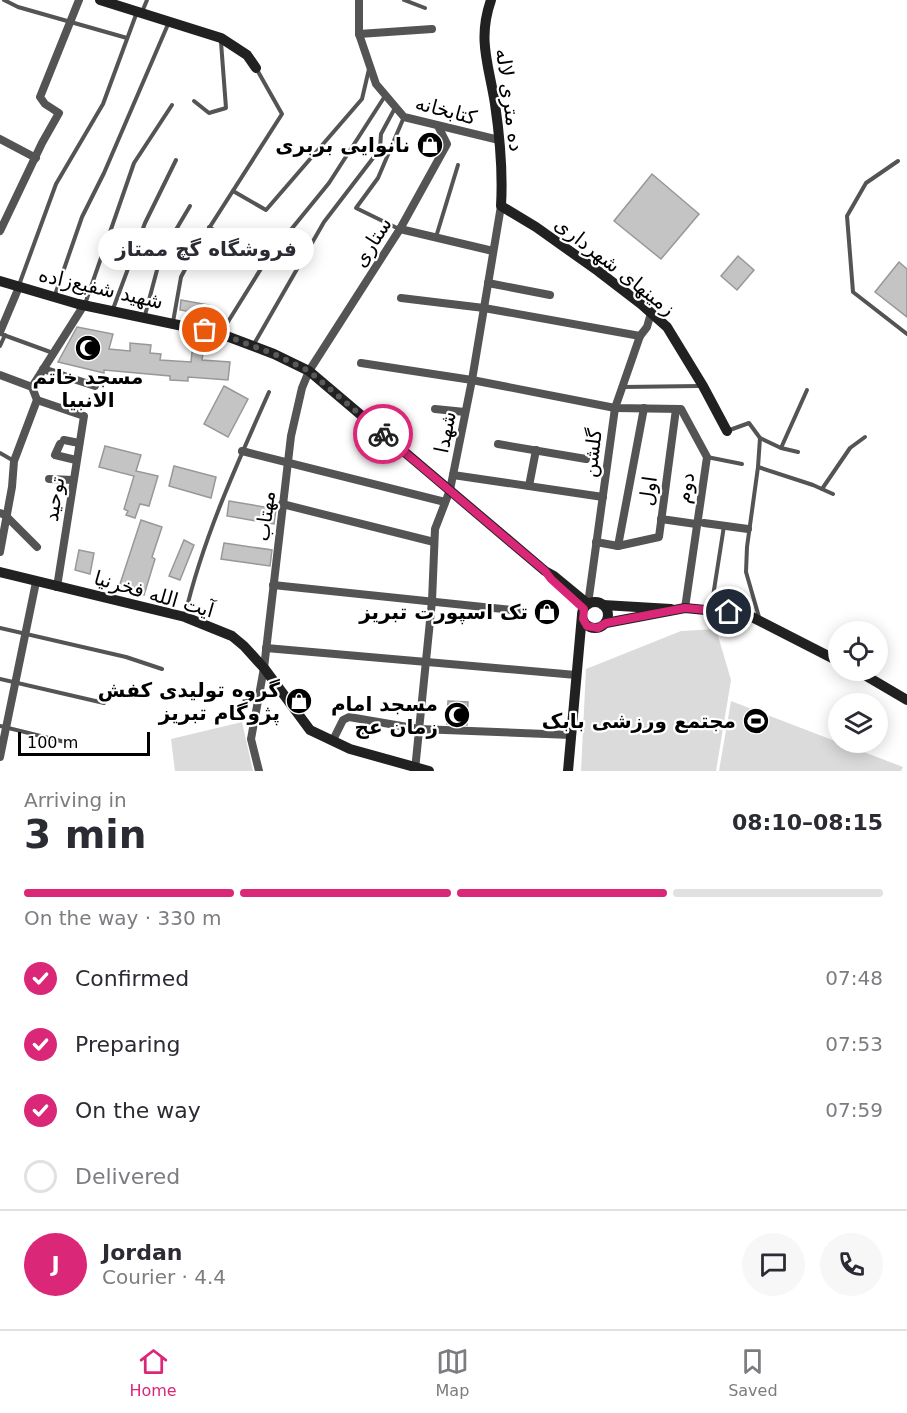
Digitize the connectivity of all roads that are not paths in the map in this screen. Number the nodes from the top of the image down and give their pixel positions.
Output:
1 (4, 0) edge
2 (79, 0) edge
3 (100, 0) edge
4 (147, 0) edge
5 (359, 0) edge
6 (404, 0) edge
7 (491, 0) edge
8 (425, 8) dead end
9 (139, 12) junction
10 (169, 22) junction
11 (70, 23) junction
12 (432, 30) dead end
13 (359, 34) junction
14 (126, 38) junction
15 (220, 38) junction
16 (370, 66) junction
17 (256, 68) joint
18 (386, 95) junction
19 (194, 101) dead end
20 (172, 105) dead end
21 (395, 107) junction
22 (404, 117) junction
23 (438, 126) junction
24 (0, 139) edge
25 (499, 140) junction
26 (36, 158) junction
27 (176, 160) dead end
28 (897, 161) dead end
29 (458, 165) dead end
30 (232, 191) junction
31 (190, 206) dead end
32 (501, 206) junction
33 (209, 227) junction
34 (1, 228) edge
35 (400, 229) junction
36 (436, 237) junction
37 (493, 250) junction
38 (264, 263) junction
39 (0, 281) edge
40 (488, 283) junction
41 (19, 287) junction
42 (550, 295) dead end
43 (54, 297) junction
44 (401, 298) dead end
45 (84, 305) junction
46 (484, 308) junction
47 (112, 311) junction
48 (651, 313) junction
49 (144, 318) junction
50 (173, 322) junction
51 (2, 334) edge
52 (221, 334) junction
53 (907, 334) edge
54 (640, 336) junction
55 (0, 346) edge
56 (253, 346) junction
57 (53, 353) junction
58 (361, 363) dead end
59 (43, 369) junction
60 (309, 371) junction
61 (0, 375) edge
62 (472, 380) junction
63 (95, 386) dead end
64 (703, 386) junction
65 (32, 387) junction
66 (622, 387) junction
67 (807, 390) dead end
68 (269, 392) dead end
69 (37, 400) junction
70 (615, 408) junction
71 (644, 408) junction
72 (435, 409) dead end
73 (676, 409) junction
74 (465, 412) junction
75 (727, 431) joint
76 (865, 437) dead end
77 (760, 438) junction
78 (79, 443) junction
79 (498, 444) dead end
80 (781, 448) junction
81 (536, 450) junction
82 (242, 451) junction
83 (798, 452) dead end
84 (0, 453) edge
85 (707, 457) junction
86 (586, 459) dead end
87 (76, 460) junction
88 (14, 461) junction
89 (287, 463) junction
90 (742, 464) dead end
91 (758, 467) junction
92 (453, 475) junction
93 (49, 479) dead end
94 (73, 480) junction
95 (530, 486) junction
96 (822, 489) junction
97 (450, 490) junction
98 (833, 494) dead end
99 (603, 497) junction
100 (445, 502) junction
101 (282, 504) junction
102 (3, 514) edge
103 (661, 519) junction
104 (700, 524) junction
105 (724, 526) junction
106 (748, 529) junction
107 (434, 542) junction
108 (596, 542) junction
109 (618, 546) junction
110 (37, 547) dead end
111 (0, 552) edge
112 (0, 572) edge
113 (36, 582) junction
114 (273, 585) junction
115 (57, 587) junction
116 (432, 601) junction
117 (603, 605) junction
118 (585, 609) junction
119 (683, 609) junction
120 (711, 610) junction
121 (521, 611) dead end
122 (184, 617) junction
123 (760, 621) junction
124 (606, 623) junction
125 (591, 627) junction
126 (0, 628) edge
127 (26, 633) junction
128 (266, 648) junction
129 (828, 655) edge
130 (577, 659) junction
131 (425, 662) junction
132 (264, 668) junction
133 (162, 669) dead end
134 (576, 675) junction
135 (0, 679) edge
136 (875, 681) edge
137 (15, 682) junction
138 (907, 700) edge
139 (104, 703) dead end
140 (3, 727) edge
141 (419, 729) junction
142 (571, 735) junction
143 (333, 740) junction
144 (73, 744) dead end
145 (0, 757) edge
146 (415, 769) edge
147 (259, 771) edge
148 (429, 771) edge
149 (568, 771) edge

1 - 11 lane
2 - 11 street
3 - 9 street
4 - 9 lane
5 - 13 street, کتابخانه
6 - 8 lane
7 - 25 street, ده متری لاله
9 - 10 street
9 - 14 lane
10 - 15 street
10 - 43 lane
11 - 14 lane
11 - 26 street
12 - 13 street
13 - 16 street, کتابخانه
14 - 41 lane
15 - 17 street
15 - 19 lane
16 - 18 street, کتابخانه
16 - 30 lane
17 - 30 lane
18 - 21 street, کتابخانه
18 - 38 lane
20 - 45 lane
21 - 22 street, کتابخانه
21 - 56 lane
22 - 23 street, کتابخانه
22 - 35 lane
23 - 25 street, کتابخانه
23 - 35 street, ستاری
24 - 26 street
25 - 32 street, ده متری لاله
26 - 34 street
27 - 47 lane
28 - 53 lane
29 - 36 lane
30 - 33 lane
31 - 49 lane
32 - 37 street, شهدا
32 - 48 street, زمینهای شهرداری
33 - 38 lane
33 - 50 lane
35 - 36 street
35 - 60 street, ستاری
36 - 37 street
37 - 40 street, شهدا
38 - 52 lane
39 - 41 street, شهید شفیع‌زاده
40 - 42 street
40 - 46 street, شهدا
41 - 43 street, شهید شفیع‌زاده
41 - 51 street
43 - 45 street, شهید شفیع‌زاده
44 - 46 street
45 - 47 street, شهید شفیع‌زاده
45 - 57 street
46 - 54 street
46 - 62 street, شهدا
47 - 49 street, شهید شفیع‌زاده
48 - 54 street, گلشن
48 - 64 street, زمینهای شهرداری
49 - 50 street, شهید شفیع‌زاده
50 - 52 street, شهید شفیع‌زاده
51 - 55 lane
51 - 57 lane
52 - 56 street, شهید شفیع‌زاده
54 - 66 street, گلشن
56 - 60 street, شهید شفیع‌زاده
57 - 59 street
58 - 62 street
59 - 63 street
59 - 65 street
60 - 89 street, مهتاب
60 - 97 street, شهید شفیع‌زاده
61 - 65 street
62 - 70 street
62 - 74 street, شهدا
64 - 66 lane
64 - 75 street, زمینهای شهرداری
65 - 69 street
66 - 70 street, گلشن
67 - 80 lane
68 - 82 lane
69 - 78 street, توحید
69 - 88 street
70 - 71 street
70 - 99 street, گلشن
71 - 73 street
71 - 109 street
72 - 74 street
73 - 85 street, دوم
73 - 103 street, اول
74 - 92 street, شهدا
75 - 77 lane
76 - 96 lane
77 - 80 lane
77 - 91 lane
78 - 87 street, توحید
78 - 87 street
79 - 81 street
80 - 83 lane
81 - 86 street
81 - 95 street
82 - 89 street
82 - 122 lane
84 - 88 lane
85 - 90 lane
85 - 104 street, دوم
87 - 94 street, توحید
88 - 102 street
89 - 100 street
89 - 101 street, مهتاب
91 - 96 lane
91 - 106 lane
92 - 95 street
92 - 97 street, شهدا
93 - 94 street
94 - 115 street, توحید
95 - 99 street
96 - 98 lane
97 - 100 street, شهدا
97 - 118 street, شهید شفیع‌زاده
99 - 108 street, گلشن
100 - 107 street, شهدا
101 - 107 street
101 - 114 street, مهتاب
102 - 110 street
102 - 111 street
103 - 104 street
103 - 109 street, اول
104 - 105 street
104 - 119 street, دوم
105 - 106 street
105 - 120 lane
106 - 123 lane
107 - 116 street, شهدا
108 - 109 street
108 - 118 street, گلشن
112 - 113 street, آیت الله فخرنیا
113 - 115 street, آیت الله فخرنیا
113 - 127 street
114 - 116 street
114 - 128 street, مهتاب
115 - 122 street, آیت الله فخرنیا
116 - 121 street
116 - 131 street, شهدا
117 - 118 street
117 - 119 street
117 - 124 street
118 - 125 street
118 - 130 street
119 - 120 street
119 - 124 street
120 - 123 street
122 - 132 street, آیت الله فخرنیا
123 - 129 street
124 - 125 street
125 - 130 street
126 - 127 lane
127 - 133 lane
127 - 137 street
128 - 131 street
128 - 132 street, مهتاب
130 - 134 street
131 - 134 street
131 - 141 street, شهدا
132 - 143 street, آیت الله فخرنیا
132 - 147 street, مهتاب
134 - 142 street
135 - 137 lane
136 - 138 street
137 - 139 lane
137 - 140 street
140 - 144 lane
140 - 145 street
141 - 142 street
141 - 143 street
141 - 146 street, شهدا
142 - 149 street
143 - 146 street, آیت الله فخرنیا
146 - 148 street, آیت الله فخرنیا

